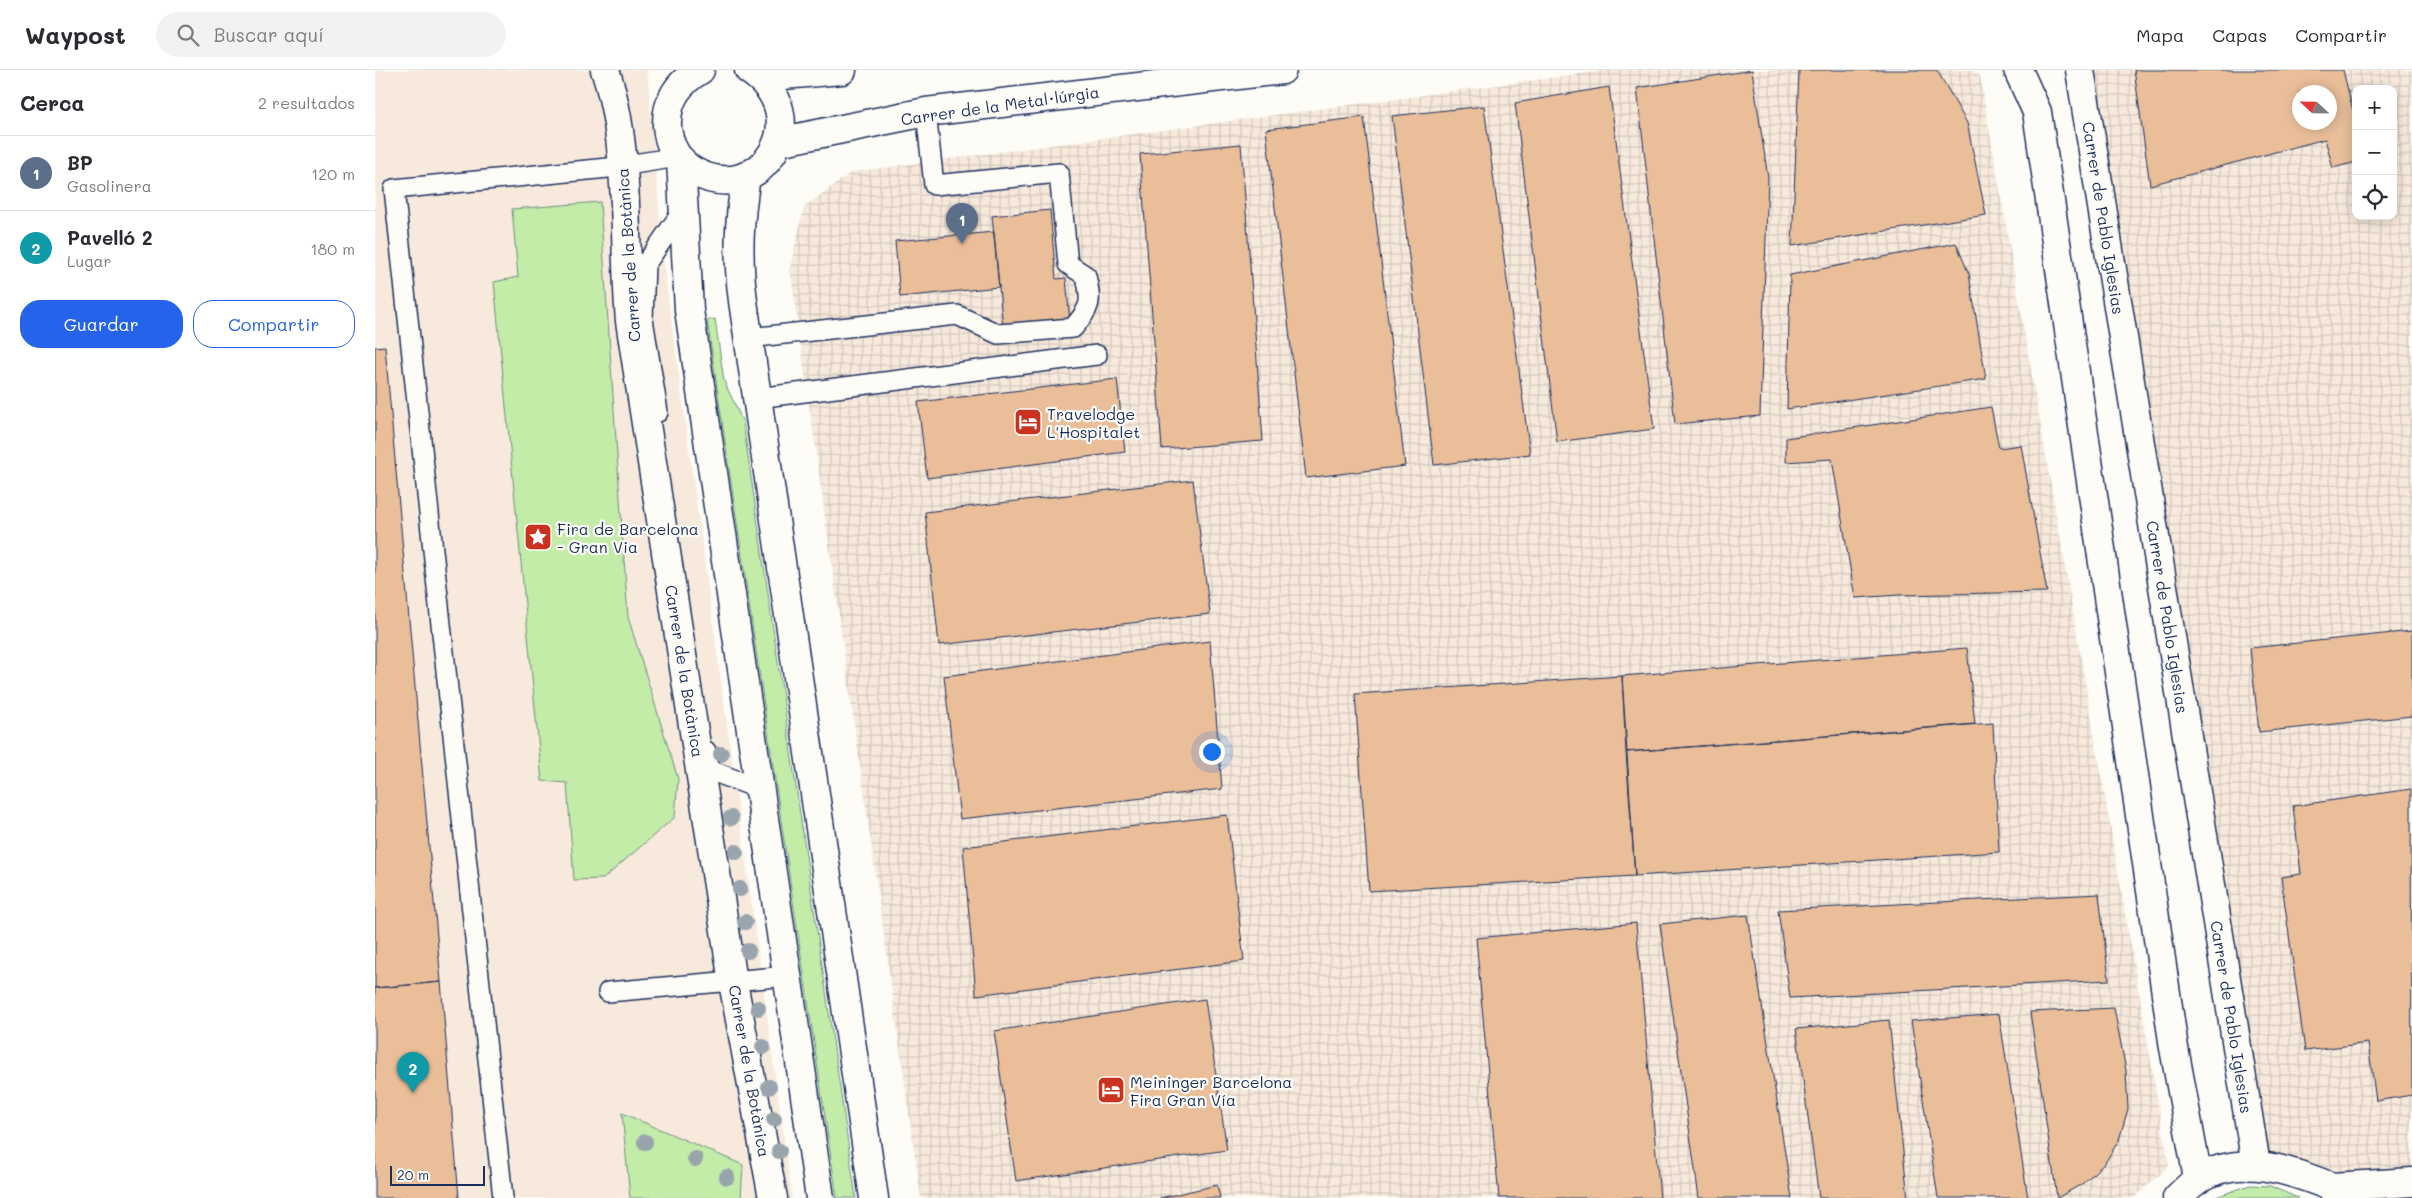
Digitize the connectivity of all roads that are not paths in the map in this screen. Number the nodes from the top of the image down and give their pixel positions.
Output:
1 (605, 70) edge
2 (700, 70) edge
3 (842, 70) edge
4 (1283, 70) edge
5 (2019, 70) edge
6 (2042, 70) edge
7 (2080, 70) edge
8 (754, 73) edge
9 (670, 83) edge
10 (926, 112) junction
11 (2037, 112) junction
12 (778, 142) junction
13 (621, 154) junction
14 (679, 158) junction
15 (746, 176) junction
16 (684, 209) junction
17 (749, 338) junction
18 (1097, 355) dead end
19 (757, 398) junction
20 (760, 789) junction
21 (787, 976) junction
22 (733, 982) junction
23 (608, 992) dead end
24 (2256, 1165) junction
25 (2198, 1180) junction
26 (2412, 1182) edge
27 (2335, 1193) edge
28 (503, 1198) edge
29 (773, 1198) edge
30 (820, 1198) edge
31 (874, 1198) edge
32 (2177, 1198) edge

1 - 13 street, Carrer de la Botànica
2 - 9 street
3 - 8 street
4 - 10 street, Carrer de la Metal·lúrgia
5 - 11 street
6 - 11 street
7 - 24 street, Carrer de Pablo Iglesias
8 - 12 street
9 - 14 street
10 - 12 street, Carrer de la Metal·lúrgia
10 - 17 lane
11 - 25 street
12 - 15 street
13 - 14 lane
13 - 22 street, Carrer de la Botànica
13 - 28 lane
14 - 15 street
14 - 16 street
15 - 17 street
16 - 20 street
16 - 20 lane
17 - 19 street
18 - 19 lane
19 - 31 street
20 - 21 street
21 - 22 lane
21 - 30 street
22 - 23 lane
22 - 29 street, Carrer de la Botànica
24 - 25 street
24 - 27 street
25 - 32 street
26 - 27 street

